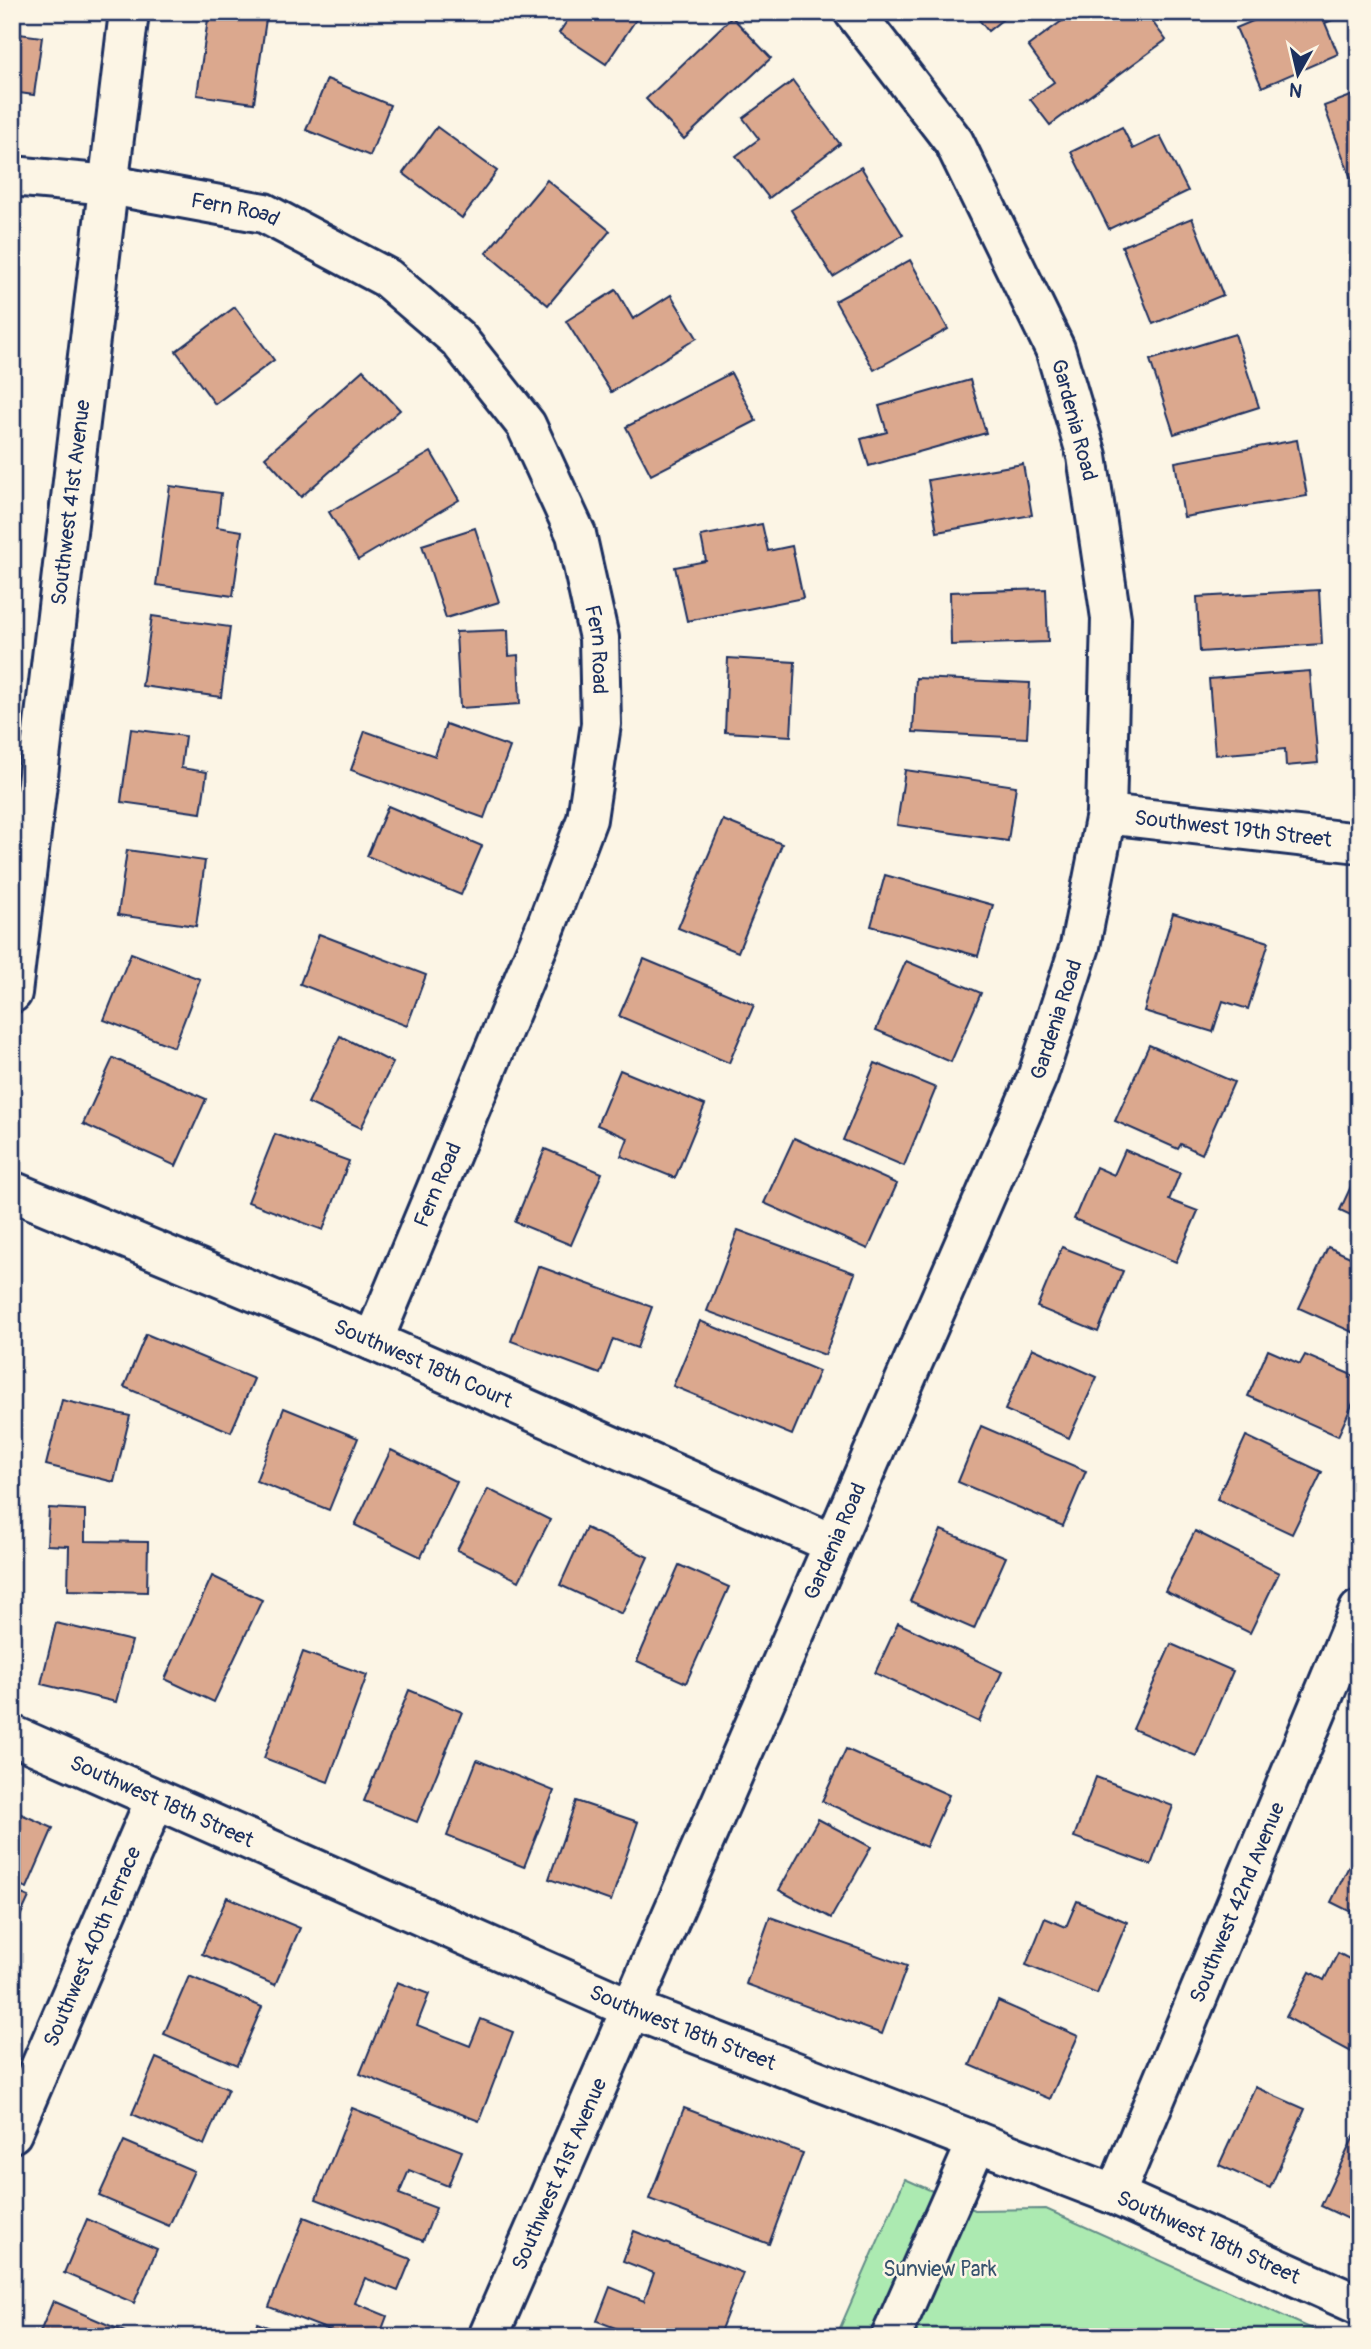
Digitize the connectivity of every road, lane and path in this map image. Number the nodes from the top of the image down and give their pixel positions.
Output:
1 (129, 12) edge
2 (854, 12) edge
3 (12, 176) edge
4 (110, 186) junction
5 (1106, 814) junction
6 (1359, 843) edge
7 (12, 993) edge
8 (12, 1191) edge
9 (373, 1341) junction
10 (832, 1543) junction
11 (1359, 1610) edge
12 (12, 1735) edge
13 (155, 1800) junction
14 (632, 2009) junction
15 (12, 2133) edge
16 (976, 2142) junction
17 (1115, 2195) junction
18 (1359, 2305) edge
19 (488, 2337) edge
20 (891, 2337) edge

1 - 4 street, Southwest 41st Avenue
2 - 5 street, Gardenia Road
3 - 4 street
4 - 7 street, Southwest 41st Avenue
4 - 9 street, Fern Road
5 - 6 street, Southwest 19th Street
5 - 10 street, Gardenia Road
8 - 9 street, Southwest 18th Court
9 - 10 street, Southwest 18th Court
10 - 14 street, Gardenia Road
11 - 17 street, Southwest 42nd Avenue
12 - 13 street, Southwest 18th Street
13 - 14 street, Southwest 18th Street
13 - 15 street, Southwest 40th Terrace
14 - 16 street, Southwest 18th Street
14 - 19 street, Southwest 41st Avenue
16 - 17 street, Southwest 18th Street
16 - 20 street
17 - 18 street, Southwest 18th Street

